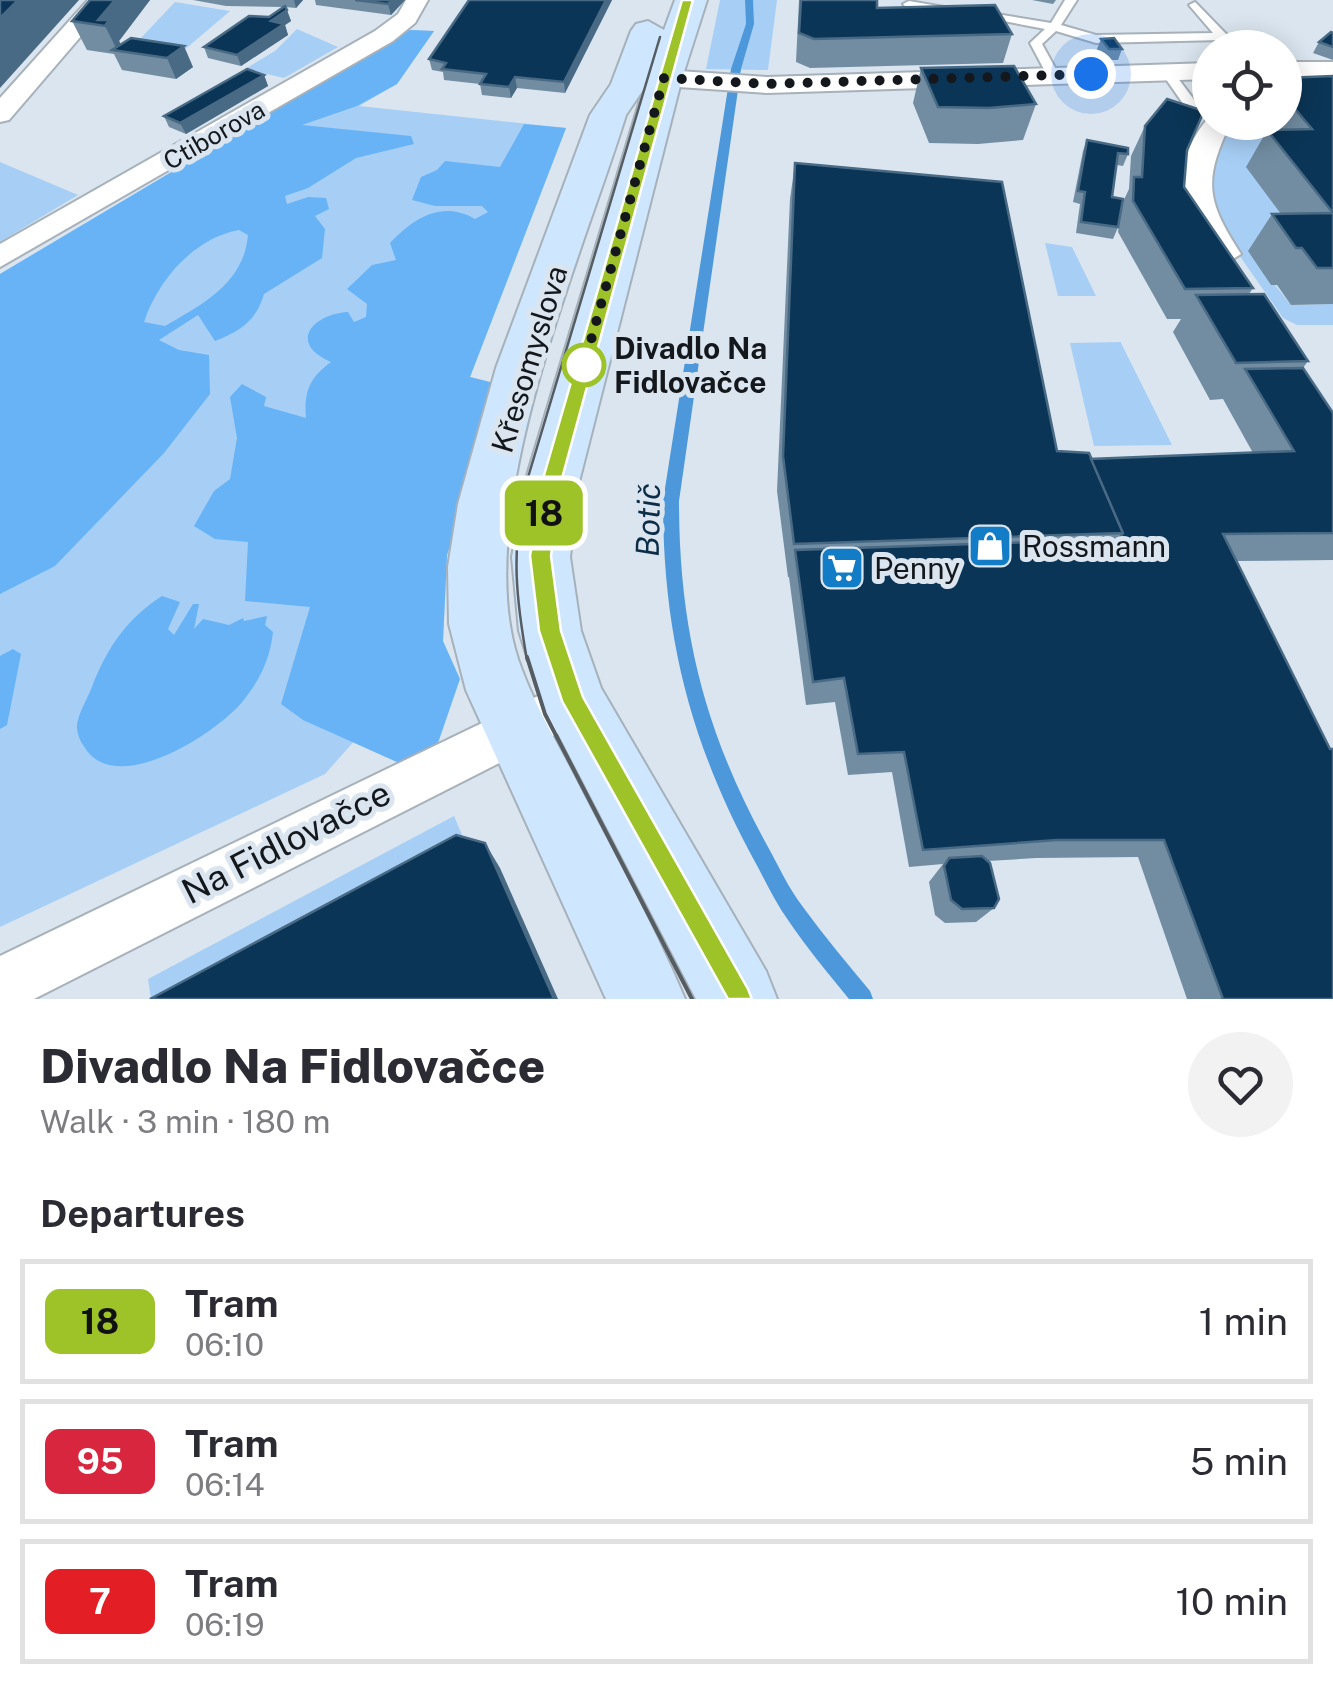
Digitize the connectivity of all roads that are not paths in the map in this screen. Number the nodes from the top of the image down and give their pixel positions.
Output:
1 (101, 0) edge
2 (417, 0) edge
3 (660, 0) edge
4 (692, 0) edge
5 (1071, 0) edge
6 (909, 4) edge
7 (1195, 6) dead end
8 (1054, 27) junction
9 (1333, 70) edge
10 (1167, 72) junction
11 (1302, 74) edge
12 (1192, 75) edge
13 (1052, 76) junction
14 (664, 78) junction
15 (0, 114) edge
16 (1171, 135) edge
17 (1208, 140) edge
18 (0, 257) edge
19 (1246, 286) edge
20 (544, 715) junction
21 (0, 986) edge
22 (646, 999) edge
23 (738, 999) edge

1 - 15 street
2 - 18 street, Ctiborova
3 - 20 main road, Křesomyslova
4 - 14 main road, Křesomyslova
5 - 8 lane
6 - 8 lane
7 - 8 lane
8 - 13 lane
9 - 11 street
10 - 12 street
10 - 13 street
10 - 16 lane
13 - 14 street
14 - 20 main road, Křesomyslova
17 - 19 street
20 - 21 street, Na Fidlovačce
20 - 22 main road, Křesomyslova
20 - 23 main road, Křesomyslova

